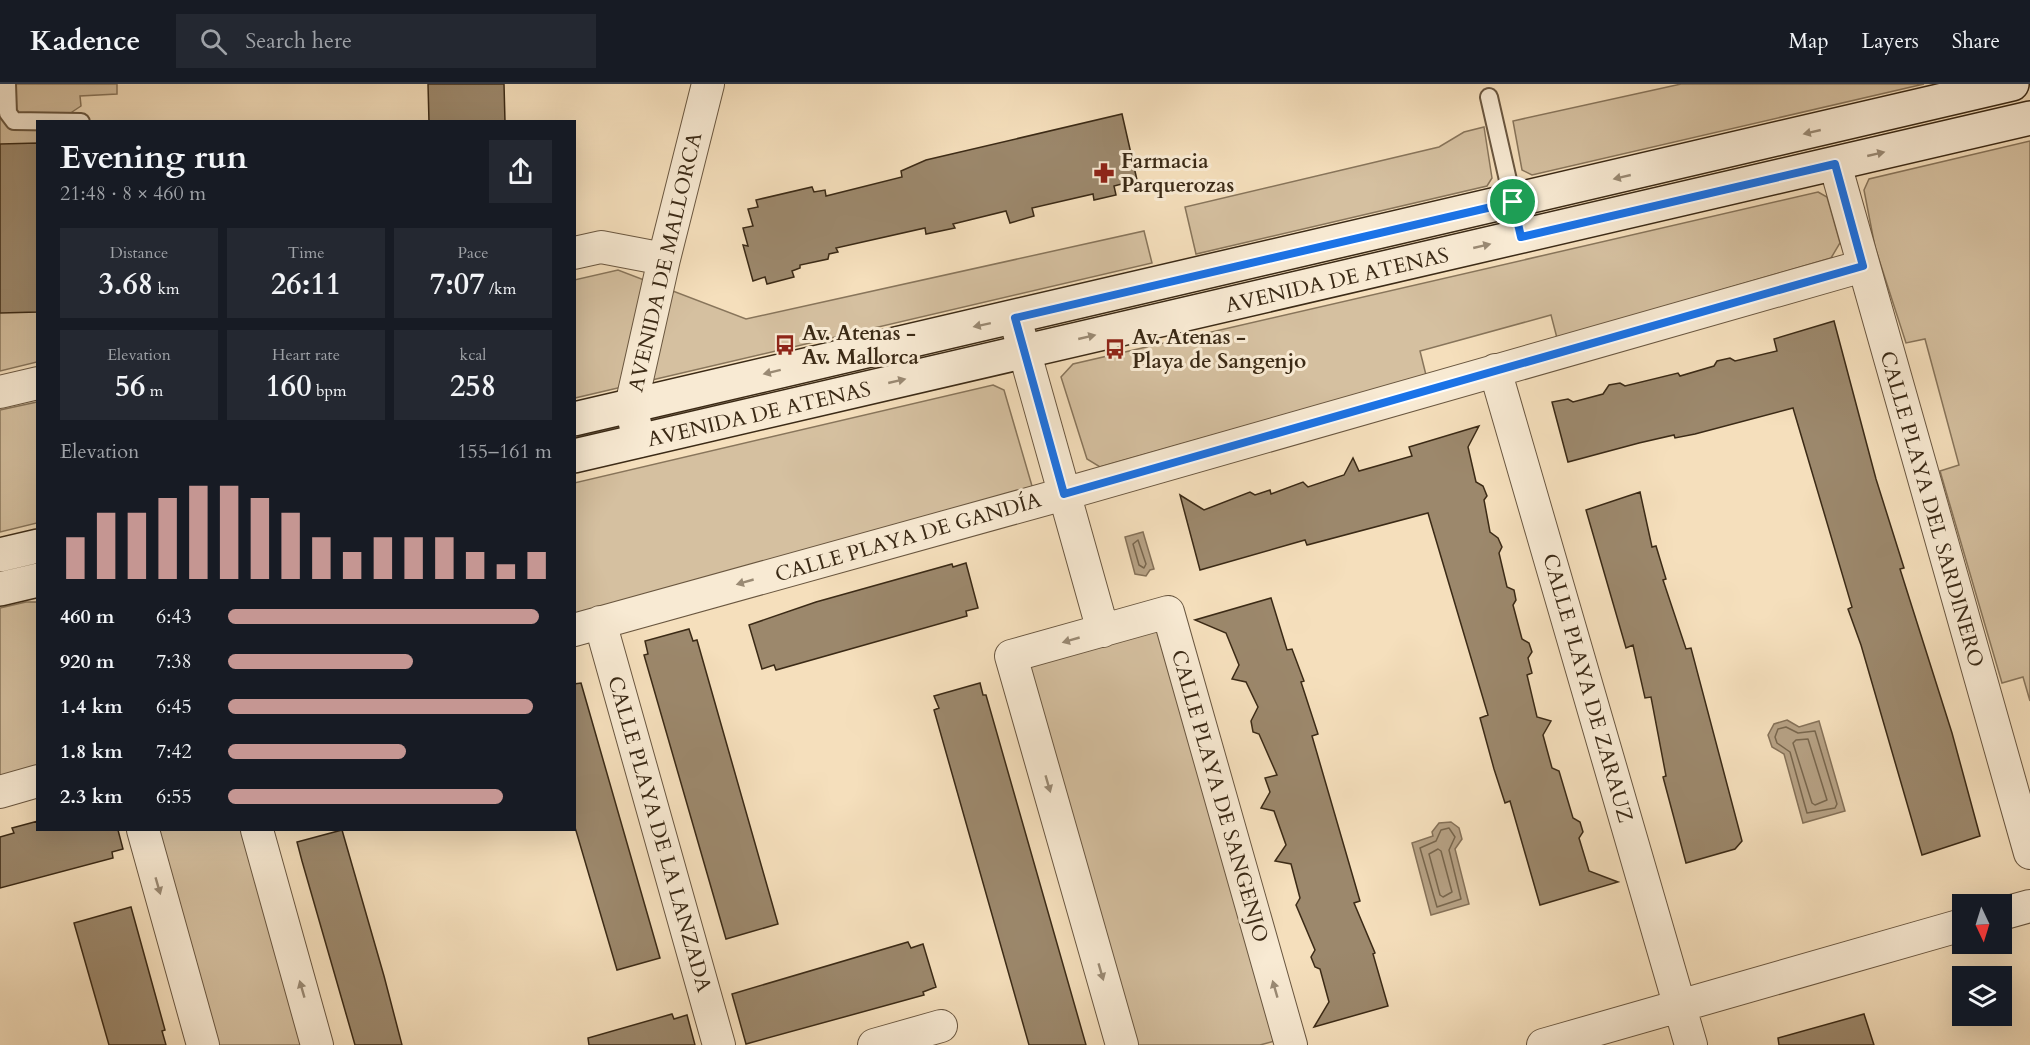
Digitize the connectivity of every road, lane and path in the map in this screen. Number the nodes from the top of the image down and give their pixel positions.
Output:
1 (7, 84) edge
2 (708, 84) edge
3 (2012, 84) edge
4 (1489, 96) dead end
5 (2030, 118) edge
6 (36, 121) edge
7 (1835, 164) junction
8 (1513, 202) junction
9 (1521, 237) junction
10 (576, 253) edge
11 (664, 259) junction
12 (1863, 266) junction
13 (1015, 318) junction
14 (1024, 352) junction
15 (1496, 370) junction
16 (36, 383) edge
17 (0, 392) edge
18 (632, 406) junction
19 (576, 419) edge
20 (639, 441) junction
21 (576, 456) edge
22 (1064, 494) junction
23 (36, 546) edge
24 (0, 555) edge
25 (36, 580) edge
26 (0, 589) edge
27 (587, 626) edge
28 (1103, 631) junction
29 (36, 782) edge
30 (0, 792) edge
31 (143, 831) edge
32 (257, 831) edge
33 (2030, 854) edge
34 (2030, 906) edge
35 (2012, 911) edge
36 (1952, 928) edge
37 (1680, 1007) junction
38 (941, 1026) dead end
39 (203, 1045) edge
40 (317, 1045) edge
41 (719, 1045) edge
42 (874, 1045) edge
43 (1122, 1045) edge
44 (1291, 1045) edge
45 (1543, 1045) edge
46 (1691, 1045) edge

1 - 6 lane
2 - 11 street, AVENIDA DE MALLORCA
3 -> 8 main road, AVENIDA DE ATENAS
4 - 8 lane
7 -> 5 main road, AVENIDA DE ATENAS
7 - 9 main road, AVENIDA DE ATENAS
7 - 12 street, CALLE PLAYA DEL SARDINERO
8 - 9 lane
8 - 13 main road, AVENIDA DE ATENAS
14 -> 9 main road, AVENIDA DE ATENAS
10 - 11 street
11 - 18 street, AVENIDA DE MALLORCA
12 - 15 street, CALLE PLAYA DE GANDÍA
12 - 33 street, CALLE PLAYA DEL SARDINERO
13 - 14 street
13 -> 18 main road, AVENIDA DE ATENAS
20 -> 14 main road, AVENIDA DE ATENAS
14 - 22 street
15 - 22 street, CALLE PLAYA DE GANDÍA
15 - 37 street, CALLE PLAYA DE ZARAUZ
16 - 17 street
18 - 19 main road, AVENIDA DE ATENAS
18 - 20 street, AVENIDA DE MALLORCA
20 - 21 main road, AVENIDA DE ATENAS
22 -> 27 street, CALLE PLAYA DE GANDÍA
22 - 28 street
23 - 24 main road
25 - 26 main road
27 - 41 street, CALLE PLAYA DE LA LANZADA
28 -> 43 street, CALLE PLAYA DE SANGENJO
44 -> 28 street, CALLE PLAYA DE SANGENJO
29 - 30 street
31 -> 39 street
40 -> 32 street
34 - 35 street
36 - 37 street
37 - 45 street
37 - 46 street, CALLE PLAYA DE ZARAUZ
38 - 42 street

